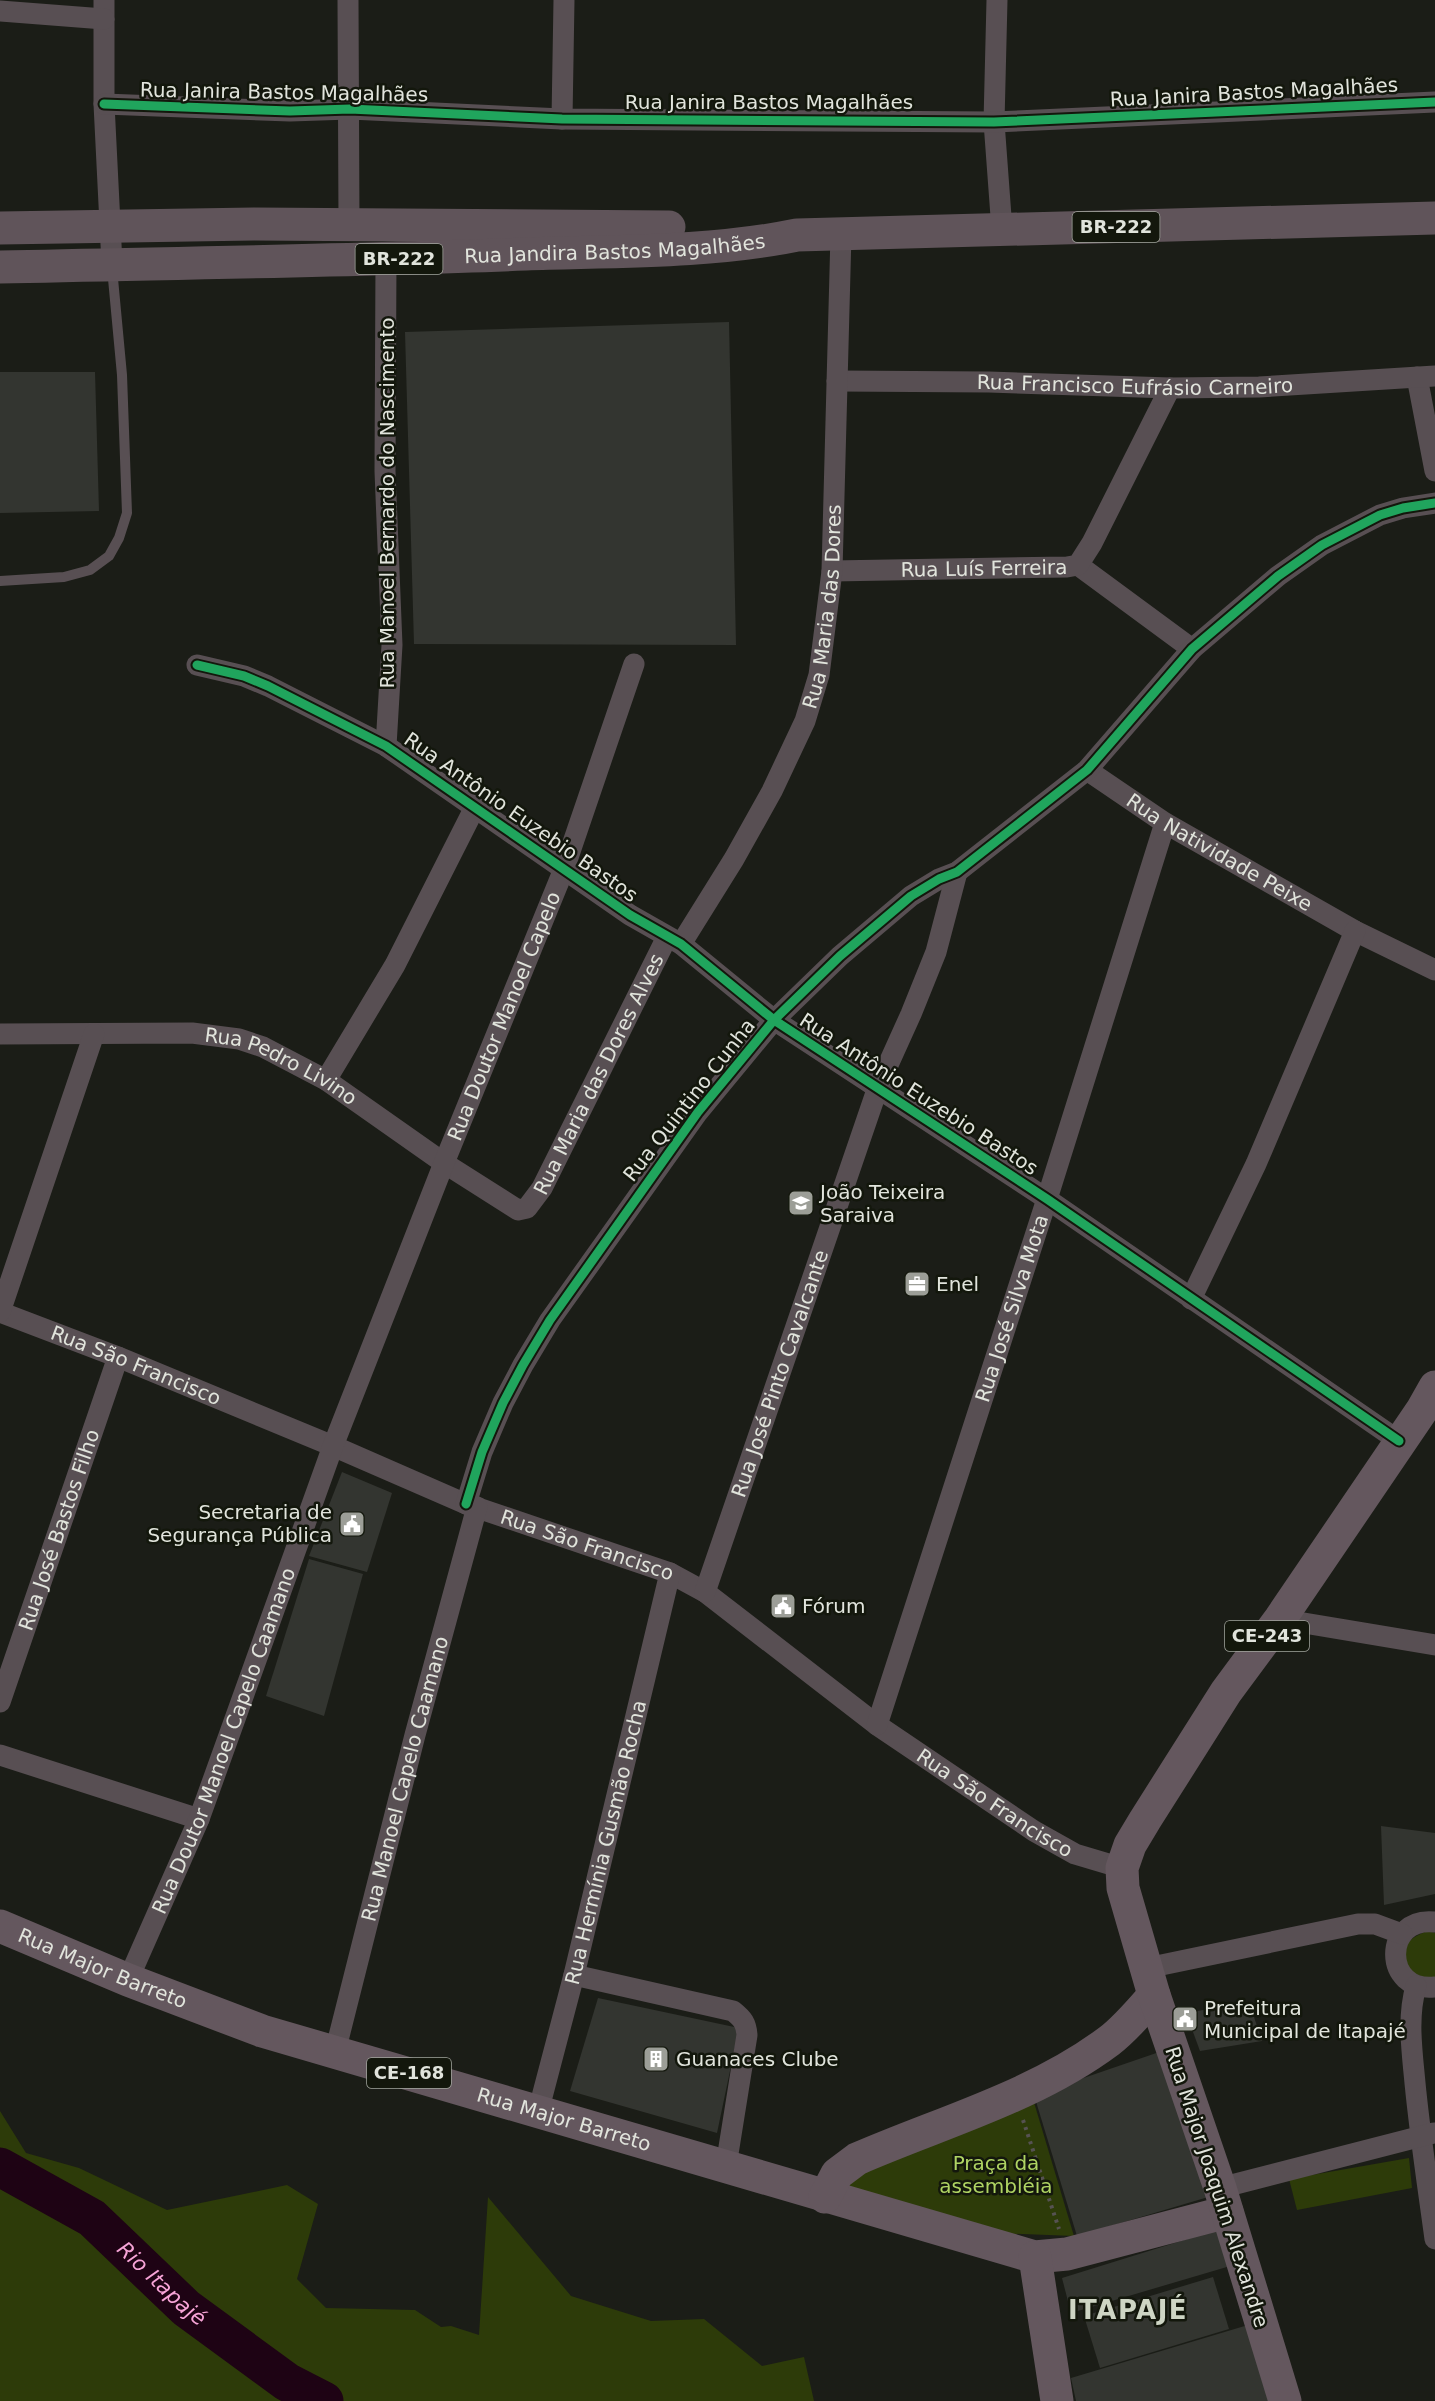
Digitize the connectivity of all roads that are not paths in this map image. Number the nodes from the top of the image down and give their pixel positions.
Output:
1 (348, 0) edge
2 (564, 0) edge
3 (996, 0) edge
4 (104, 9) edge
5 (0, 11) edge
6 (1435, 102) edge
7 (104, 104) junction
8 (350, 109) junction
9 (562, 119) junction
10 (994, 122) junction
11 (1435, 218) edge
12 (349, 224) junction
13 (110, 225) junction
14 (0, 228) edge
15 (1002, 230) junction
16 (841, 234) junction
17 (797, 235) junction
18 (386, 260) junction
19 (112, 264) junction
20 (0, 267) edge
21 (1426, 376) edge
22 (837, 381) junction
23 (1170, 388) junction
24 (1435, 471) edge
25 (1435, 503) edge
26 (1078, 565) junction
27 (832, 571) junction
28 (0, 581) edge
29 (1192, 649) junction
30 (634, 664) dead end
31 (197, 665) dead end
32 (386, 746) junction
33 (1087, 770) junction
34 (475, 807) junction
35 (1165, 823) junction
36 (564, 869) junction
37 (957, 872) junction
38 (1355, 931) junction
39 (674, 940) junction
40 (1435, 970) edge
41 (774, 1020) junction
42 (0, 1034) edge
43 (94, 1034) junction
44 (326, 1080) junction
45 (878, 1087) junction
46 (444, 1163) junction
47 (1047, 1199) junction
48 (526, 1208) joint
49 (1191, 1299) junction
50 (0, 1312) edge
51 (118, 1357) junction
52 (1431, 1405) edge
53 (1400, 1441) junction
54 (333, 1446) junction
55 (471, 1506) junction
56 (670, 1573) junction
57 (705, 1592) junction
58 (1280, 1619) junction
59 (1435, 1645) edge
60 (0, 1702) edge
61 (877, 1725) junction
62 (0, 1755) edge
63 (199, 1819) junction
64 (1122, 1868) junction
65 (1435, 1922) edge
66 (0, 1926) edge
67 (1402, 1934) junction
68 (574, 1974) junction
69 (128, 1980) junction
70 (1150, 1981) junction
71 (1426, 1986) edge
72 (335, 2052) junction
73 (538, 2112) junction
74 (1428, 2134) edge
75 (726, 2166) junction
76 (825, 2197) junction
77 (1224, 2200) junction
78 (1435, 2239) edge
79 (1035, 2257) junction
80 (1057, 2401) edge
81 (1285, 2401) edge

1 - 8 street
2 - 9 street
3 - 10 street
4 - 5 street
4 - 7 street
6 - 10 street, Rua Janira Bastos Magalhães
7 - 8 street, Rua Janira Bastos Magalhães
7 - 13 street
8 - 9 street, Rua Janira Bastos Magalhães
8 - 12 street
9 - 10 street, Rua Janira Bastos Magalhães
10 - 15 street
11 - 15 highway, Rua Jandira Bastos Magalhães / BR-222
12 - 13 highway, Rua Jandira Bastos Magalhães / BR-222
12 - 17 highway, Rua Jandira Bastos Magalhães / BR-222
13 - 14 highway, Rua Jandira Bastos Magalhães / BR-222
13 - 19 street
15 - 16 highway, Rua Jandira Bastos Magalhães / BR-222
16 - 17 highway, Rua Jandira Bastos Magalhães / BR-222
16 - 22 street, Rua Maria das Dores
17 - 18 highway, Rua Jandira Bastos Magalhães / BR-222
18 - 19 highway, Rua Jandira Bastos Magalhães / BR-222
18 - 32 street, Rua Manoel Bernardo do Nascimento
19 - 20 highway, Rua Jandira Bastos Magalhães / BR-222
19 - 28 lane
21 - 23 street, Rua Francisco Eufrásio Carneiro
21 - 24 street
22 - 23 street, Rua Francisco Eufrásio Carneiro
22 - 27 street, Rua Maria das Dores
23 - 26 street, Rua Luís Ferreira
25 - 29 street, Rua Quintino Cunha
26 - 27 street, Rua Luís Ferreira
26 - 29 street
27 - 39 street, Rua Maria das Dores
29 - 33 street, Rua Quintino Cunha
30 - 36 street, Rua Doutor Manoel Capelo
31 - 32 street, Rua Antônio Euzebio Bastos
32 - 34 street, Rua Antônio Euzebio Bastos
33 - 35 street, Rua Natividade Peixe
33 - 37 street, Rua Quintino Cunha
34 - 36 street, Rua Antônio Euzebio Bastos
34 - 44 street
35 - 38 street, Rua Natividade Peixe
35 - 47 street, Rua José Silva Mota
36 - 39 street, Rua Antônio Euzebio Bastos
36 - 46 street, Rua Doutor Manoel Capelo
37 - 41 street, Rua Quintino Cunha
37 - 45 street, Rua José Pinto Cavalcante
38 - 40 street, Rua Natividade Peixe
38 - 49 street
39 - 41 street, Rua Antônio Euzebio Bastos
39 - 48 street, Rua Maria das Dores Alves
41 - 45 street, Rua Antônio Euzebio Bastos
41 - 55 street, Rua Quintino Cunha
42 - 43 street, Rua Pedro Livino
43 - 44 street, Rua Pedro Livino
43 - 50 street
44 - 46 street, Rua Pedro Livino
45 - 47 street, Rua Antônio Euzebio Bastos
45 - 57 street, Rua José Pinto Cavalcante
46 - 48 street, Rua Pedro Livino
46 - 54 street, Rua Doutor Manoel Capelo Caamano
47 - 49 street, Rua Antônio Euzebio Bastos
47 - 61 street, Rua José Silva Mota
49 - 53 street, Rua Antônio Euzebio Bastos
50 - 51 street, Rua São Francisco
51 - 54 street, Rua São Francisco
51 - 60 street, Rua José Bastos Filho
52 - 53 main road, CE-243
53 - 58 main road, CE-243
54 - 55 street, Rua São Francisco
54 - 63 street, Rua Doutor Manoel Capelo Caamano
55 - 56 street, Rua São Francisco
55 - 72 street, Rua Manoel Capelo Caamano
56 - 57 street, Rua São Francisco
56 - 68 street, Rua Hermínia Gusmão Rocha
57 - 61 street, Rua São Francisco
58 - 59 street
58 - 64 main road, CE-243
61 - 64 street, Rua São Francisco
62 - 63 street
63 - 69 street, Rua Doutor Manoel Capelo Caamano
64 - 70 main road, Rua Major Joaquim Alexandre
65 - 67 street
66 - 69 main road, Rua Major Barreto / CE-168
67 - 70 street
67 - 71 street
68 - 73 street, Rua Hermínia Gusmão Rocha
68 - 75 street
69 - 72 main road, Rua Major Barreto / CE-168
70 - 76 main road
70 - 77 main road, Rua Major Joaquim Alexandre
71 - 74 street
72 - 73 main road, Rua Major Barreto / CE-168
73 - 75 main road, Rua Major Barreto / CE-168
74 - 77 street
74 - 78 street
75 - 76 main road, Rua Major Barreto / CE-168
76 - 79 main road, Rua Major Barreto
77 - 79 main road
77 - 81 main road, Rua Major Joaquim Alexandre
79 - 80 main road

